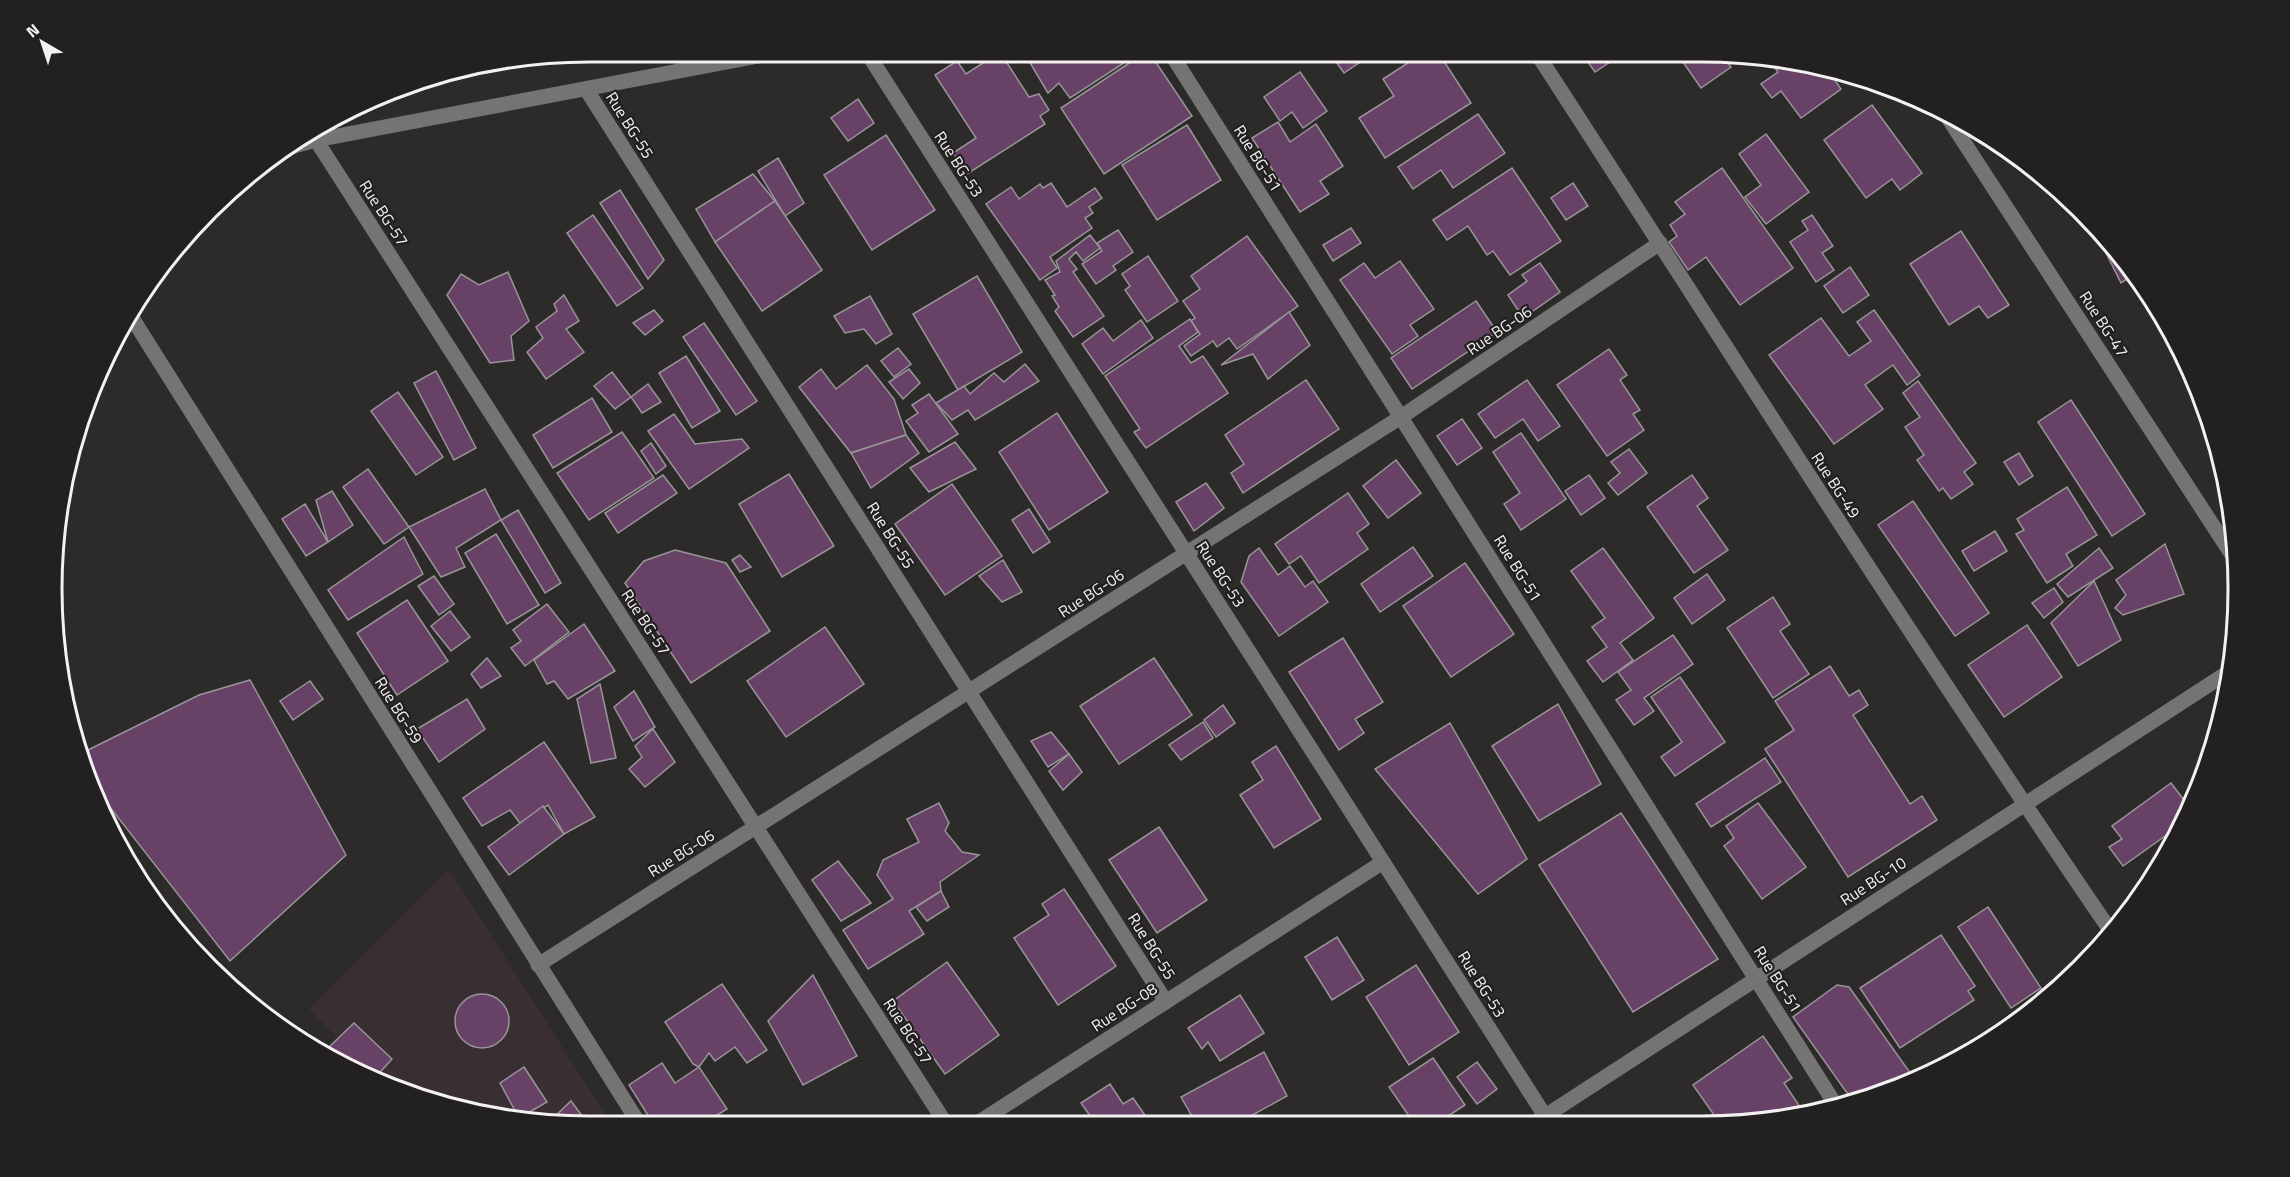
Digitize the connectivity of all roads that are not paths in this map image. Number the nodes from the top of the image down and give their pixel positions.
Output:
1 (727, 62) edge
2 (873, 62) edge
3 (1176, 62) edge
4 (1542, 62) edge
5 (586, 89) junction
6 (1953, 126) edge
7 (316, 140) junction
8 (309, 142) edge
9 (1660, 243) junction
10 (134, 322) edge
11 (1401, 417) junction
12 (2226, 546) edge
13 (1186, 554) junction
14 (2220, 677) edge
15 (969, 692) junction
16 (2024, 804) junction
17 (756, 827) junction
18 (1383, 862) junction
19 (2107, 925) edge
20 (538, 965) junction
21 (1756, 979) junction
22 (1166, 1002) junction
23 (1832, 1099) edge
24 (634, 1116) edge
25 (941, 1116) edge
26 (988, 1116) edge
27 (1539, 1116) edge
28 (1546, 1116) edge

1 - 5 street
2 - 13 street, Rue BG-53
3 - 11 street, Rue BG-51
4 - 9 street, Rue BG-49
5 - 7 street
5 - 15 street, Rue BG-55
6 - 12 street, Rue BG-47
7 - 8 street
7 - 17 street, Rue BG-57
9 - 11 street, Rue BG-06
9 - 16 street, Rue BG-49
10 - 20 street, Rue BG-59
11 - 13 street, Rue BG-06
11 - 21 street, Rue BG-51
13 - 15 street, Rue BG-06
13 - 18 street, Rue BG-53
14 - 16 street, Rue BG-10
15 - 17 street, Rue BG-06
15 - 22 street, Rue BG-55
16 - 19 street, Rue BG-49
16 - 21 street, Rue BG-10
17 - 20 street, Rue BG-06
17 - 25 street, Rue BG-57
18 - 22 street, Rue BG-08
18 - 27 street, Rue BG-53
20 - 24 street, Rue BG-59
21 - 23 street, Rue BG-51
21 - 28 street, Rue BG-10
22 - 26 street, Rue BG-08

